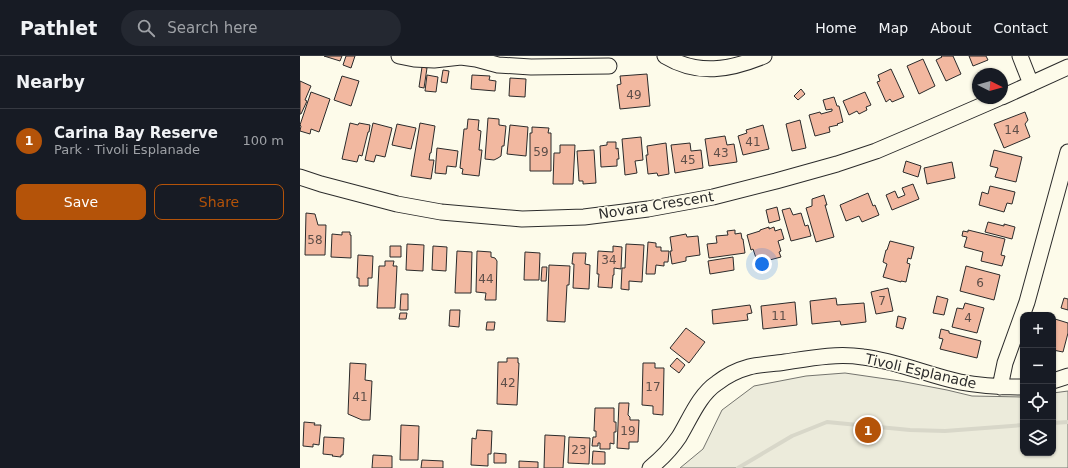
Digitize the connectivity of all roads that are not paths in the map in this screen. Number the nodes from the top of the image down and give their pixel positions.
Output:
1 (400, 56) edge
2 (665, 56) edge
3 (764, 56) edge
4 (1020, 56) edge
5 (609, 66) dead end
6 (1068, 67) edge
7 (1031, 84) junction
8 (1008, 94) edge
9 (985, 104) edge
10 (1068, 152) edge
11 (300, 177) edge
12 (1068, 376) edge
13 (1056, 380) edge
14 (1020, 387) edge
15 (1000, 388) junction
16 (650, 468) edge

1 - 5 street
2 - 3 street
4 - 7 street
6 - 7 street, Novara Crescent
7 - 8 street, Novara Crescent
9 - 11 street, Novara Crescent
10 - 15 street
12 - 13 street
14 - 15 street, Tivoli Esplanade
15 - 16 street, Tivoli Esplanade

